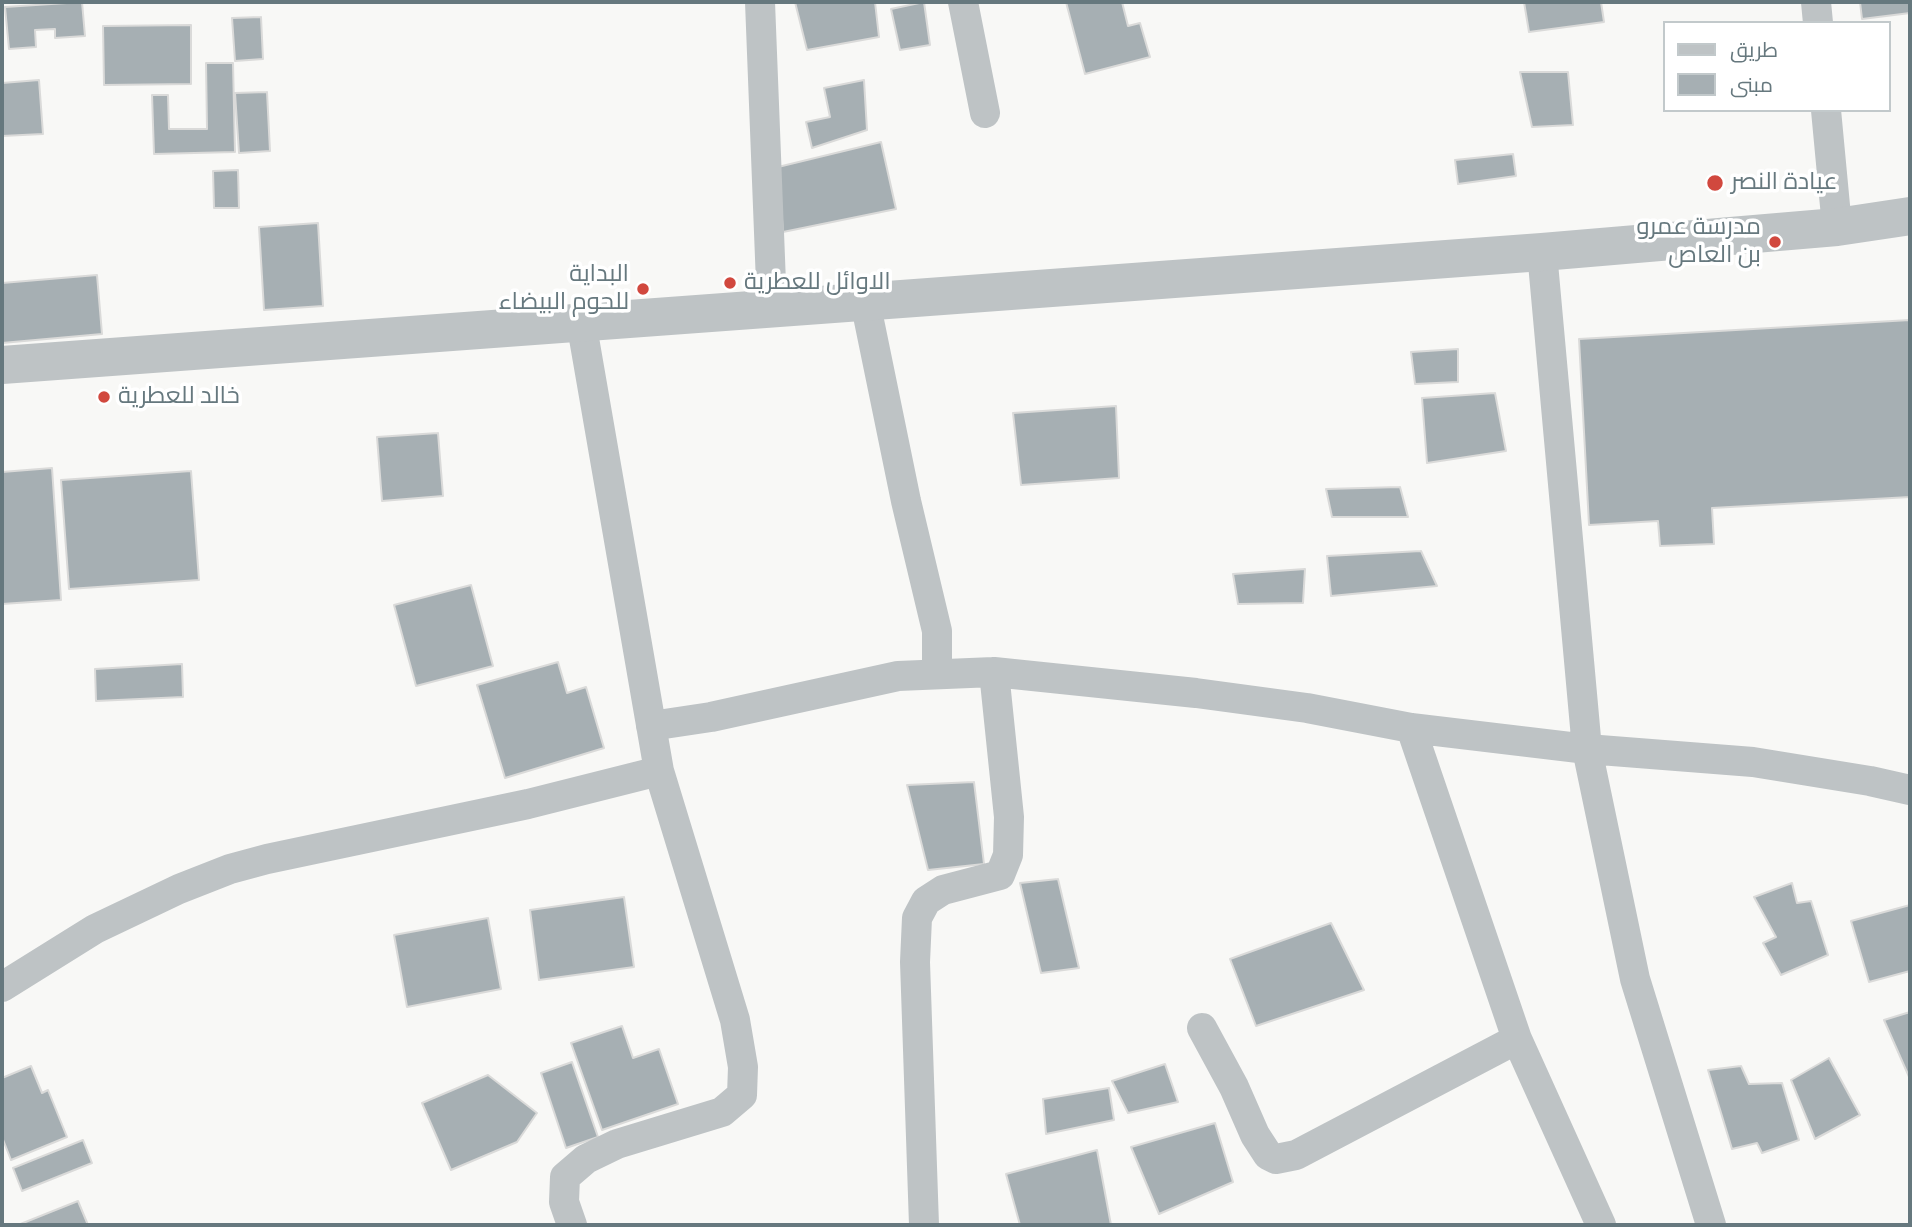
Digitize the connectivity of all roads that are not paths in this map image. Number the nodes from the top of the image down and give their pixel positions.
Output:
1 (760, 2) edge
2 (963, 2) edge
3 (1816, 2) edge
4 (1818, 21) edge
5 (1826, 112) edge
6 (985, 113) dead end
7 (1910, 216) edge
8 (1838, 227) junction
9 (1542, 252) junction
10 (865, 301) junction
11 (772, 309) junction
12 (581, 321) junction
13 (2, 365) edge
14 (993, 672) junction
15 (937, 673) junction
16 (651, 726) junction
17 (1411, 728) junction
18 (1587, 749) junction
19 (659, 771) junction
20 (1910, 790) edge
21 (2, 987) edge
22 (1202, 1028) dead end
23 (1517, 1040) junction
24 (572, 1225) edge
25 (924, 1225) edge
26 (1601, 1225) edge
27 (1711, 1225) edge

1 - 11 street
2 - 6 street
3 - 4 street
5 - 8 street
7 - 8 street
8 - 9 street
9 - 10 street
9 - 18 street
10 - 11 street
10 - 15 street
11 - 12 street
12 - 13 street
12 - 16 street
14 - 15 street
14 - 17 street
14 - 25 street
15 - 16 street
16 - 19 street
17 - 18 street
17 - 23 street
18 - 20 street
18 - 27 street
19 - 21 street
19 - 24 street
22 - 23 street
23 - 26 street

